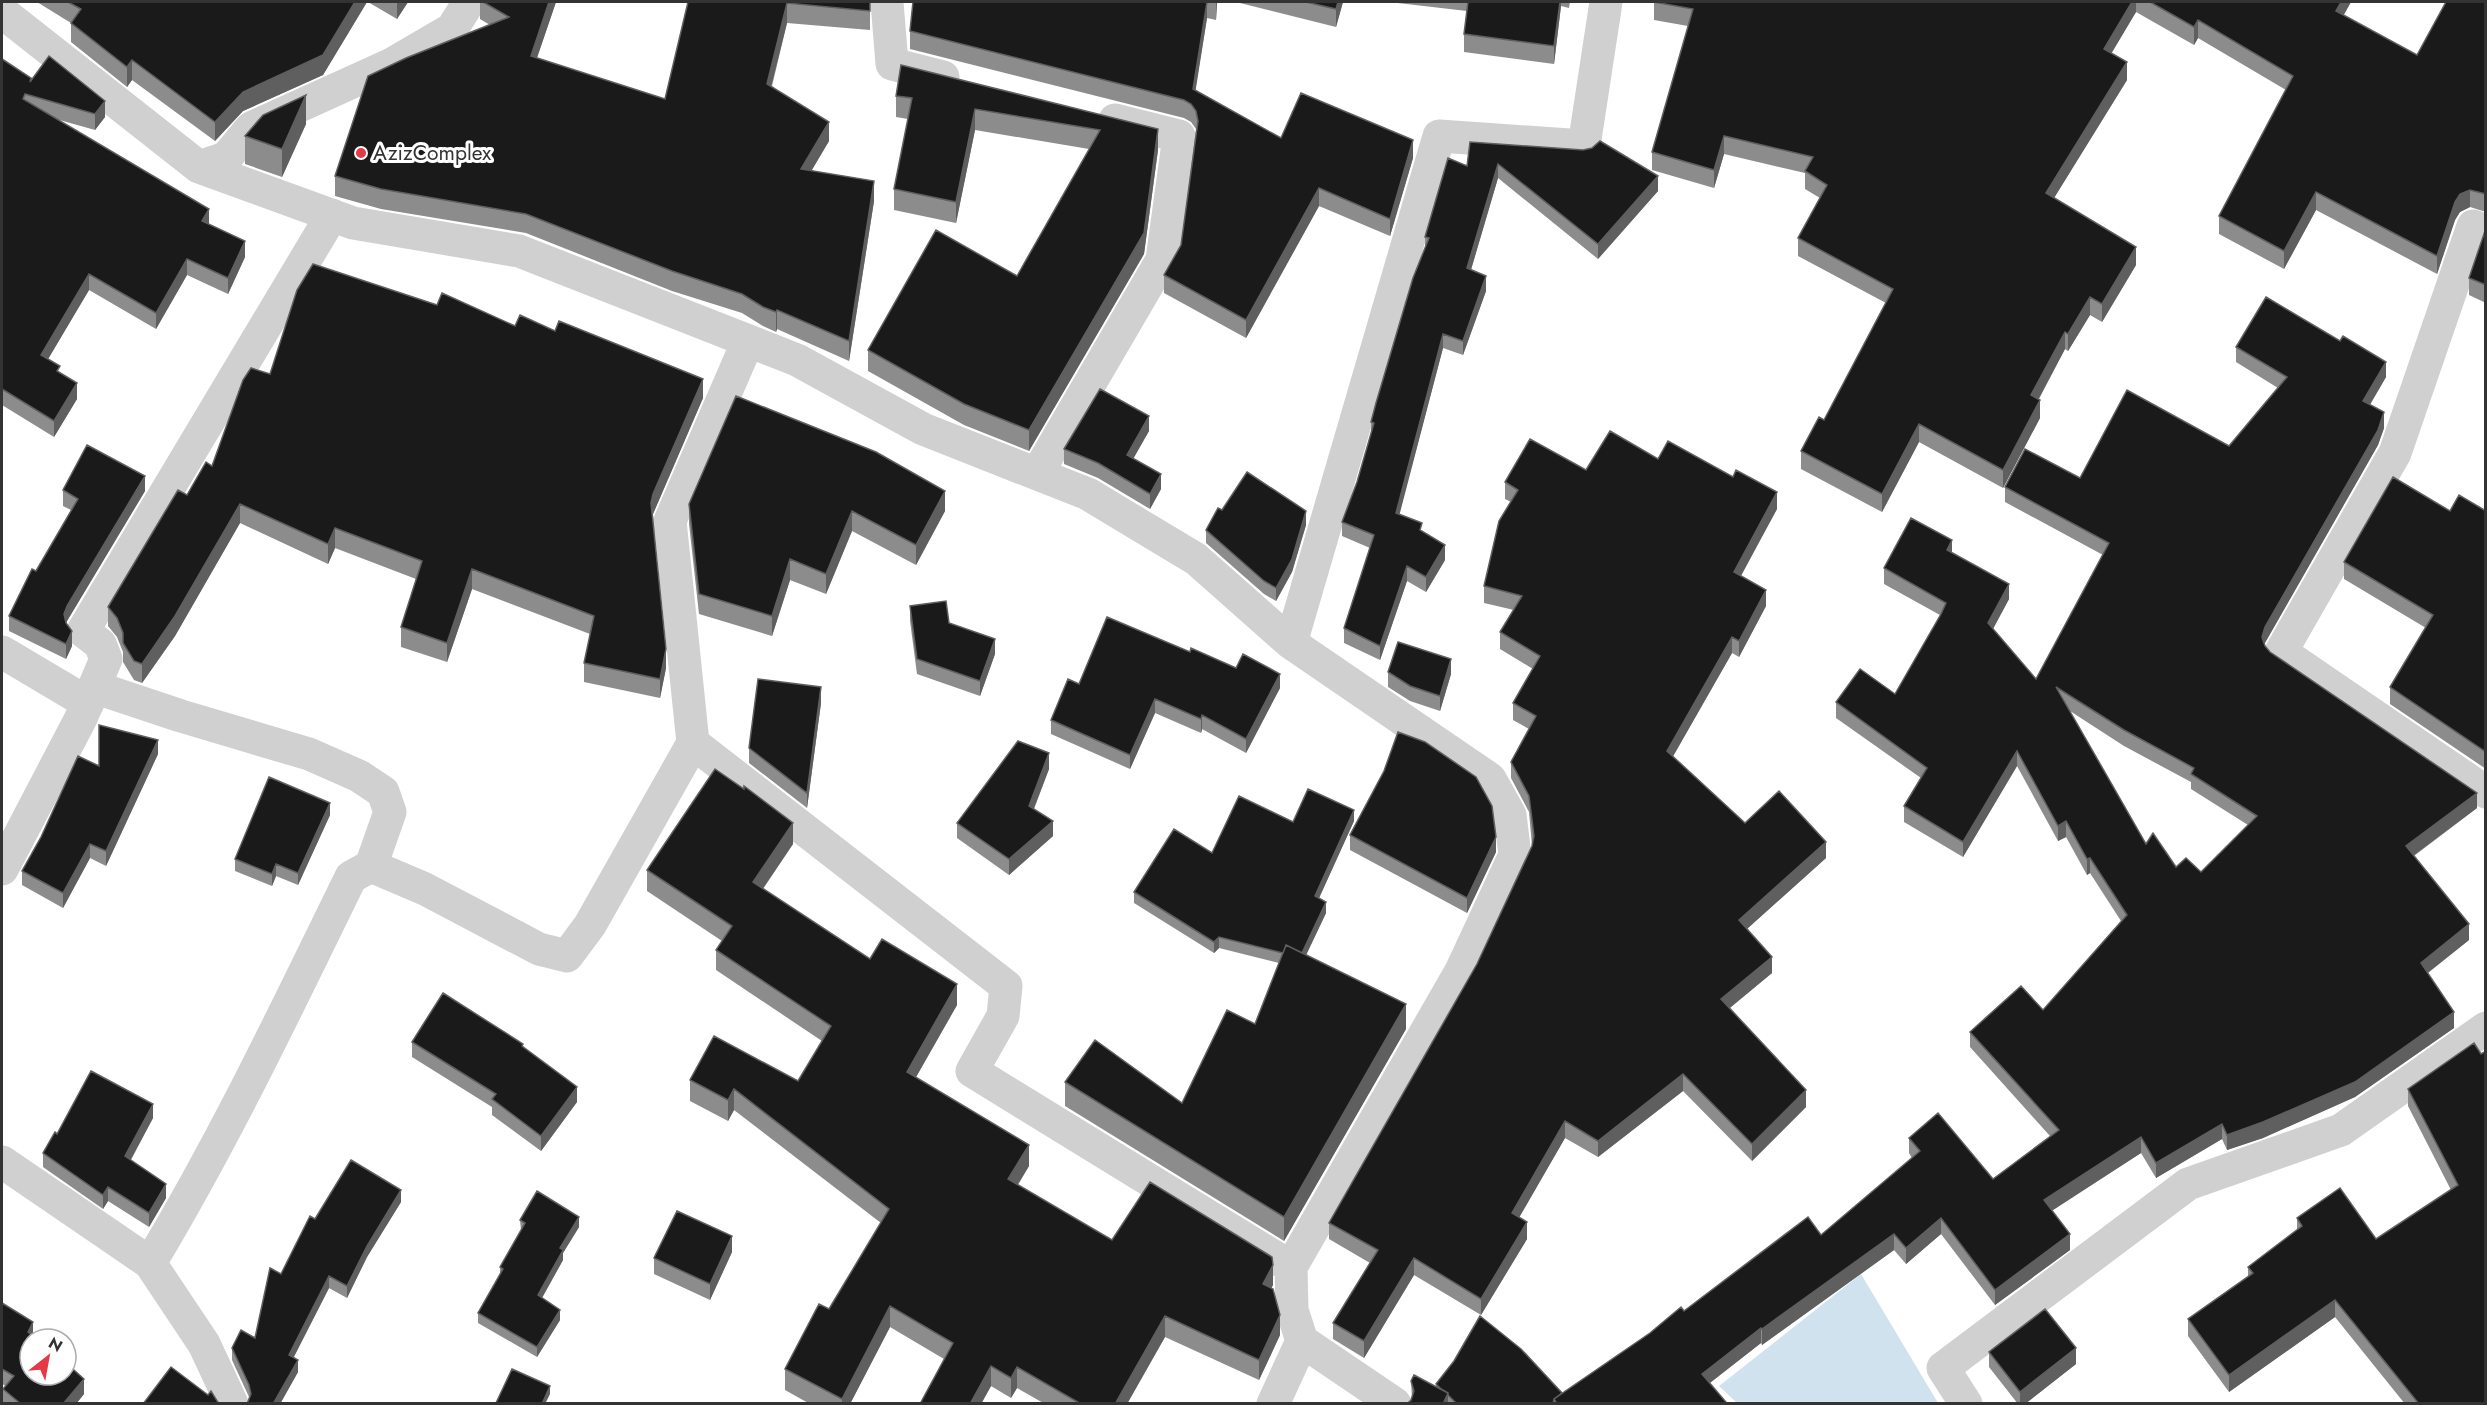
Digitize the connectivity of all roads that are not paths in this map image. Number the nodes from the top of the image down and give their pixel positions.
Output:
1 (469, 2) edge
2 (887, 2) edge
3 (1606, 2) edge
4 (2, 12) edge
5 (972, 84) edge
6 (1087, 113) edge
7 (199, 167) junction
8 (332, 215) junction
9 (2486, 231) edge
10 (748, 341) junction
11 (1037, 474) junction
12 (1292, 643) junction
13 (2, 652) edge
14 (91, 695) junction
15 (693, 743) junction
16 (2486, 792) edge
17 (371, 866) junction
18 (2, 869) edge
19 (2486, 1028) edge
20 (2, 1162) edge
21 (150, 1263) junction
22 (1291, 1268) junction
23 (1302, 1341) junction
24 (232, 1404) edge
25 (1273, 1404) edge
26 (1395, 1404) edge
27 (1965, 1404) edge

1 - 7 street
2 - 5 street
3 - 12 street
4 - 7 street
6 - 11 street
7 - 8 street
8 - 10 street
8 - 14 street
9 - 16 street
10 - 11 street
10 - 15 street
11 - 12 street
12 - 22 street
13 - 14 street
14 - 17 street
14 - 18 street
15 - 17 street
15 - 22 street
17 - 21 street
19 - 27 street
20 - 21 street
21 - 24 street
22 - 23 street
23 - 25 street
23 - 26 street

